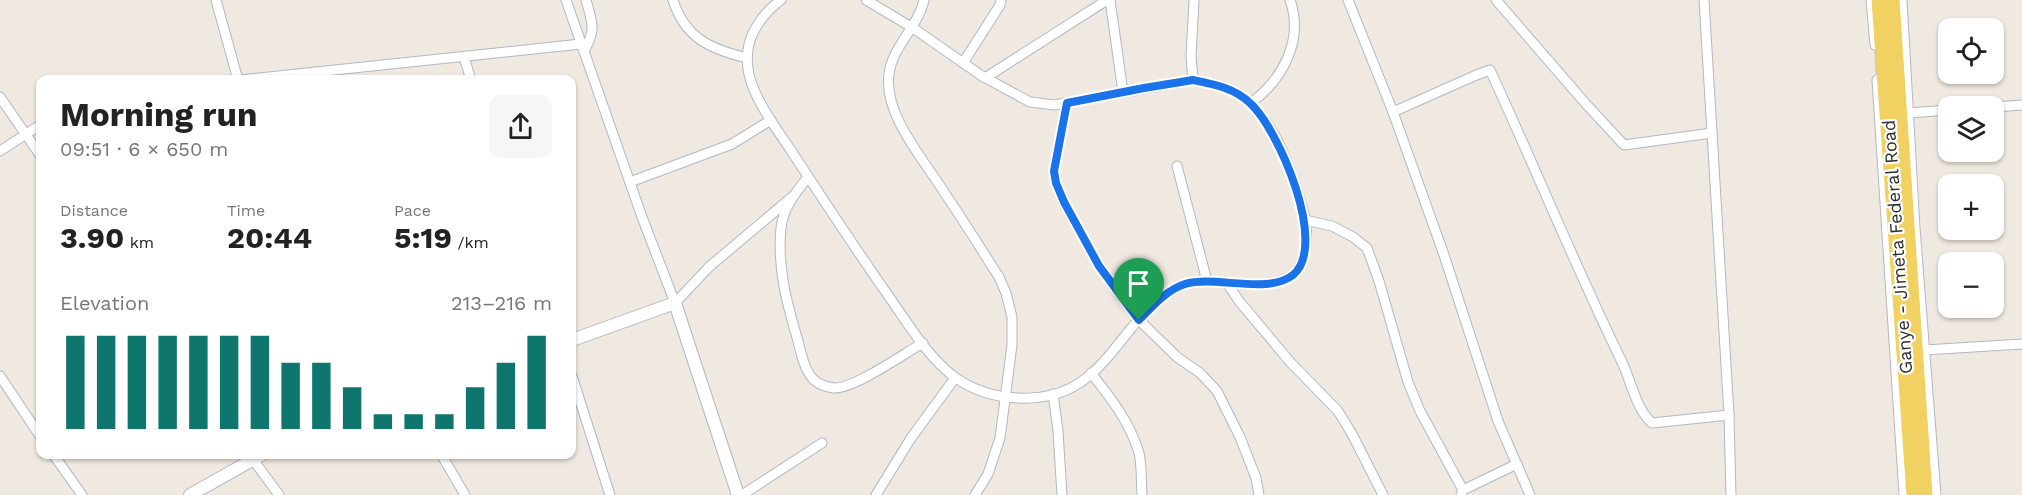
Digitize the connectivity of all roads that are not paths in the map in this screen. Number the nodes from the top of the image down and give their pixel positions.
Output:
1 (216, 0) edge
2 (566, 0) edge
3 (586, 0) edge
4 (673, 0) edge
5 (781, 0) edge
6 (866, 0) edge
7 (924, 0) edge
8 (1001, 0) edge
9 (1108, 0) edge
10 (1194, 0) edge
11 (1290, 0) edge
12 (1348, 0) edge
13 (1496, 0) edge
14 (1704, 0) edge
15 (1871, 0) edge
16 (1879, 0) edge
17 (1892, 0) edge
18 (1902, 0) edge
19 (766, 4) edge
20 (913, 27) junction
21 (583, 48) junction
22 (464, 57) junction
23 (747, 58) junction
24 (963, 63) junction
25 (238, 75) edge
26 (288, 75) edge
27 (469, 75) edge
28 (985, 78) junction
29 (1193, 80) junction
30 (1123, 92) junction
31 (0, 97) edge
32 (1067, 103) junction
33 (1251, 103) junction
34 (2022, 105) edge
35 (2004, 106) edge
36 (1938, 111) edge
37 (1394, 112) junction
38 (1909, 113) junction
39 (771, 120) junction
40 (36, 128) edge
41 (1712, 133) junction
42 (26, 134) junction
43 (36, 149) edge
44 (0, 151) edge
45 (1178, 166) dead end
46 (808, 177) junction
47 (630, 182) junction
48 (792, 197) junction
49 (1305, 220) junction
50 (1207, 281) junction
51 (1227, 283) junction
52 (675, 303) junction
53 (1139, 320) junction
54 (576, 339) edge
55 (923, 343) junction
56 (2022, 344) edge
57 (1926, 350) junction
58 (1091, 372) junction
59 (0, 376) edge
60 (955, 378) junction
61 (576, 389) edge
62 (1053, 394) junction
63 (1006, 397) junction
64 (1729, 415) junction
65 (36, 430) edge
66 (822, 443) dead end
67 (57, 459) edge
68 (250, 459) edge
69 (257, 459) edge
70 (444, 459) edge
71 (1516, 464) junction
72 (1462, 493) edge
73 (82, 495) edge
74 (190, 495) edge
75 (279, 495) edge
76 (465, 495) edge
77 (610, 495) edge
78 (740, 495) edge
79 (876, 495) edge
80 (975, 495) edge
81 (1062, 495) edge
82 (1142, 495) edge
83 (1259, 495) edge
84 (1383, 495) edge
85 (1530, 495) edge
86 (1731, 495) edge
87 (1904, 495) edge
88 (1914, 495) edge
89 (1925, 495) edge
90 (1936, 495) edge

1 - 25 street
2 - 21 street
3 - 21 street
4 - 23 street
5 - 19 street
6 - 20 street
7 - 20 street
8 - 24 street
9 - 28 street
9 - 30 street
10 - 29 street
11 - 33 street
12 - 37 street
13 - 41 street
14 - 41 street
15 - 87 street
16 - 88 main road, Ganye - Jimeta Federal Road
17 - 89 main road, Ganye - Jimeta Federal Road
18 - 38 street
19 - 23 street
20 - 24 street
20 - 63 street
21 - 22 street
21 - 47 street
22 - 26 street
22 - 27 street
23 - 39 street
24 - 28 street
28 - 32 street
29 - 30 street
29 - 33 street
30 - 32 street
31 - 42 street
32 - 53 street
33 - 49 street
34 - 35 street
36 - 38 street
37 - 64 street
37 - 71 street
38 - 57 street
39 - 46 street
39 - 47 street
40 - 42 street
41 - 64 street
42 - 43 street
42 - 44 street
45 - 50 street
46 - 48 street
46 - 55 street
47 - 52 street
48 - 52 street
48 - 55 street
49 - 51 street
49 - 72 street
50 - 51 street
50 - 53 street
51 - 84 street
52 - 54 street
52 - 78 street
53 - 58 street
53 - 83 street
55 - 60 street
56 - 57 street
57 - 90 street
58 - 62 street
58 - 82 street
59 - 65 street
60 - 63 street
60 - 79 street
61 - 77 street
62 - 63 street
62 - 81 street
63 - 80 street
64 - 86 street
66 - 78 street
67 - 73 street
68 - 74 street
69 - 75 street
70 - 76 street
71 - 72 street
71 - 85 street

